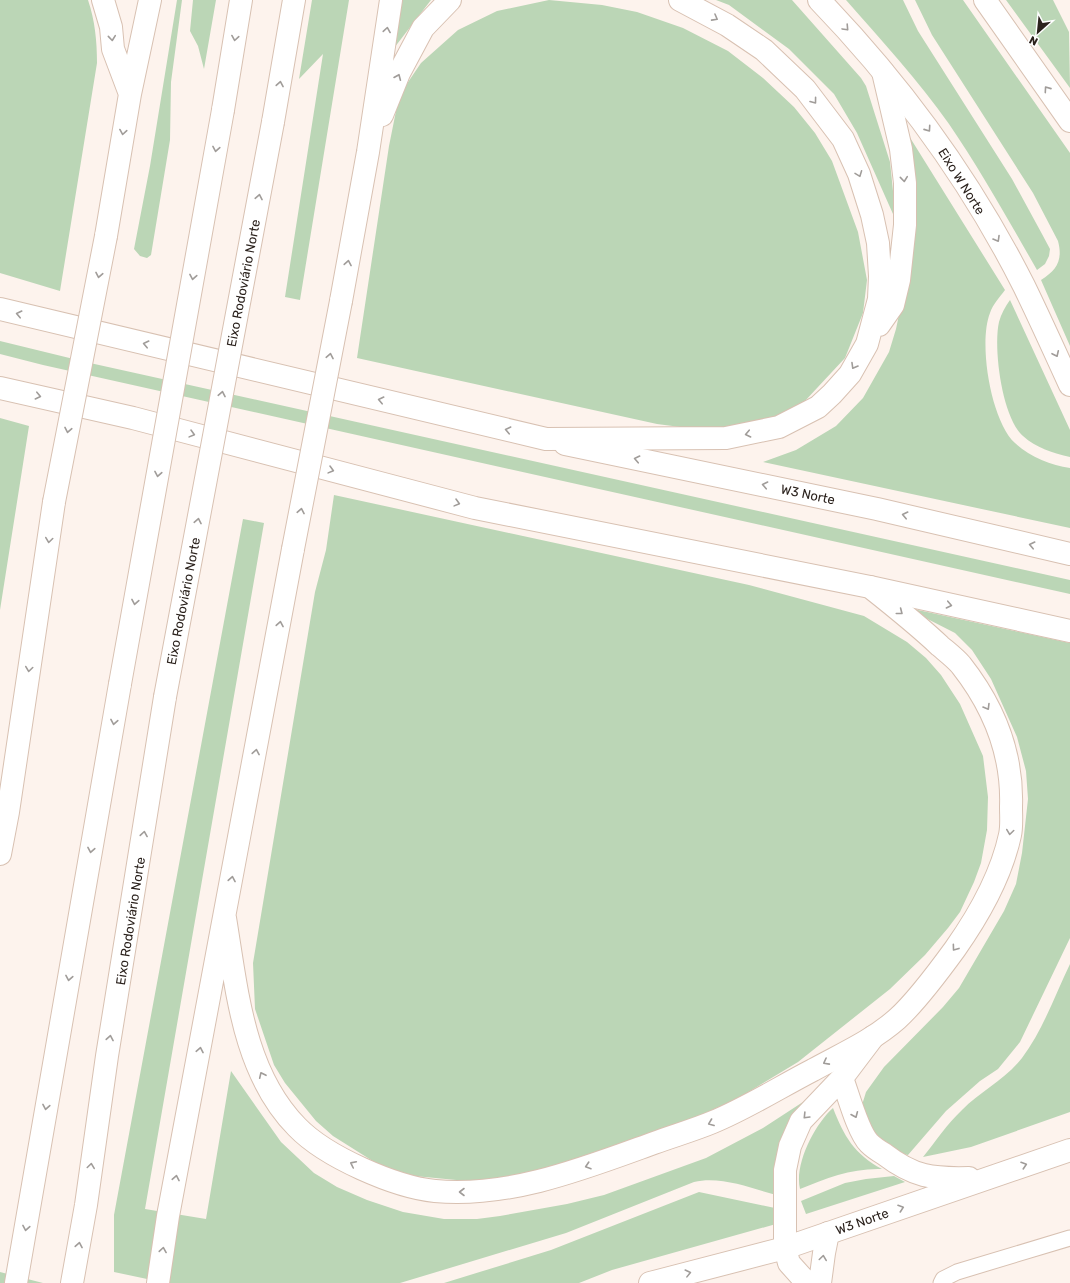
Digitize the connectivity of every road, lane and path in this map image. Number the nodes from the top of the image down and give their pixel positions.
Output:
1 (103, 0) edge
2 (150, 0) edge
3 (241, 0) edge
4 (294, 0) edge
5 (391, 0) edge
6 (450, 0) edge
7 (680, 0) edge
8 (818, 0) edge
9 (985, 0) edge
10 (883, 72) junction
11 (130, 94) junction
12 (1070, 121) edge
13 (368, 152) junction
14 (0, 309) edge
15 (867, 344) junction
16 (1070, 385) edge
17 (0, 388) edge
18 (546, 439) junction
19 (1070, 554) edge
20 (870, 588) junction
21 (1070, 631) edge
22 (8, 812) junction
23 (0, 832) edge
24 (0, 854) edge
25 (225, 918) junction
26 (873, 1037) junction
27 (842, 1078) junction
28 (1070, 1150) edge
29 (987, 1178) junction
30 (828, 1233) junction
31 (1070, 1238) edge
32 (785, 1248) junction
33 (16, 1283) edge
34 (72, 1283) edge
35 (158, 1283) edge
36 (650, 1283) edge
37 (807, 1283) edge
38 (820, 1283) edge
39 (941, 1283) edge

1 -> 11 main road
2 - 11 main road
3 -> 33 main road, bridge
34 -> 4 main road, Eixo Rodoviário Norte, bridge
13 -> 5 main road
13 -> 6 main road
7 -> 15 main road
8 -> 10 main road, Eixo W Norte
12 -> 9 main road
10 -> 15 main road
10 -> 16 main road, Eixo W Norte
11 -> 22 main road, bridge
25 -> 13 main road, bridge
18 -> 14 main road
15 -> 18 main road
17 -> 20 main road
19 -> 18 main road, W3 Norte
20 -> 21 main road
20 -> 26 main road
22 - 23 main road
22 - 24 main road
26 -> 25 main road
35 -> 25 main road
26 - 27 main road
27 -> 29 main road
27 -> 32 main road
29 -> 28 main road, W3 Norte
30 -> 29 main road, W3 Norte
30 - 32 main road, W3 Norte
38 -> 30 main road
31 - 39 lane
36 -> 32 main road, W3 Norte
32 - 37 main road

